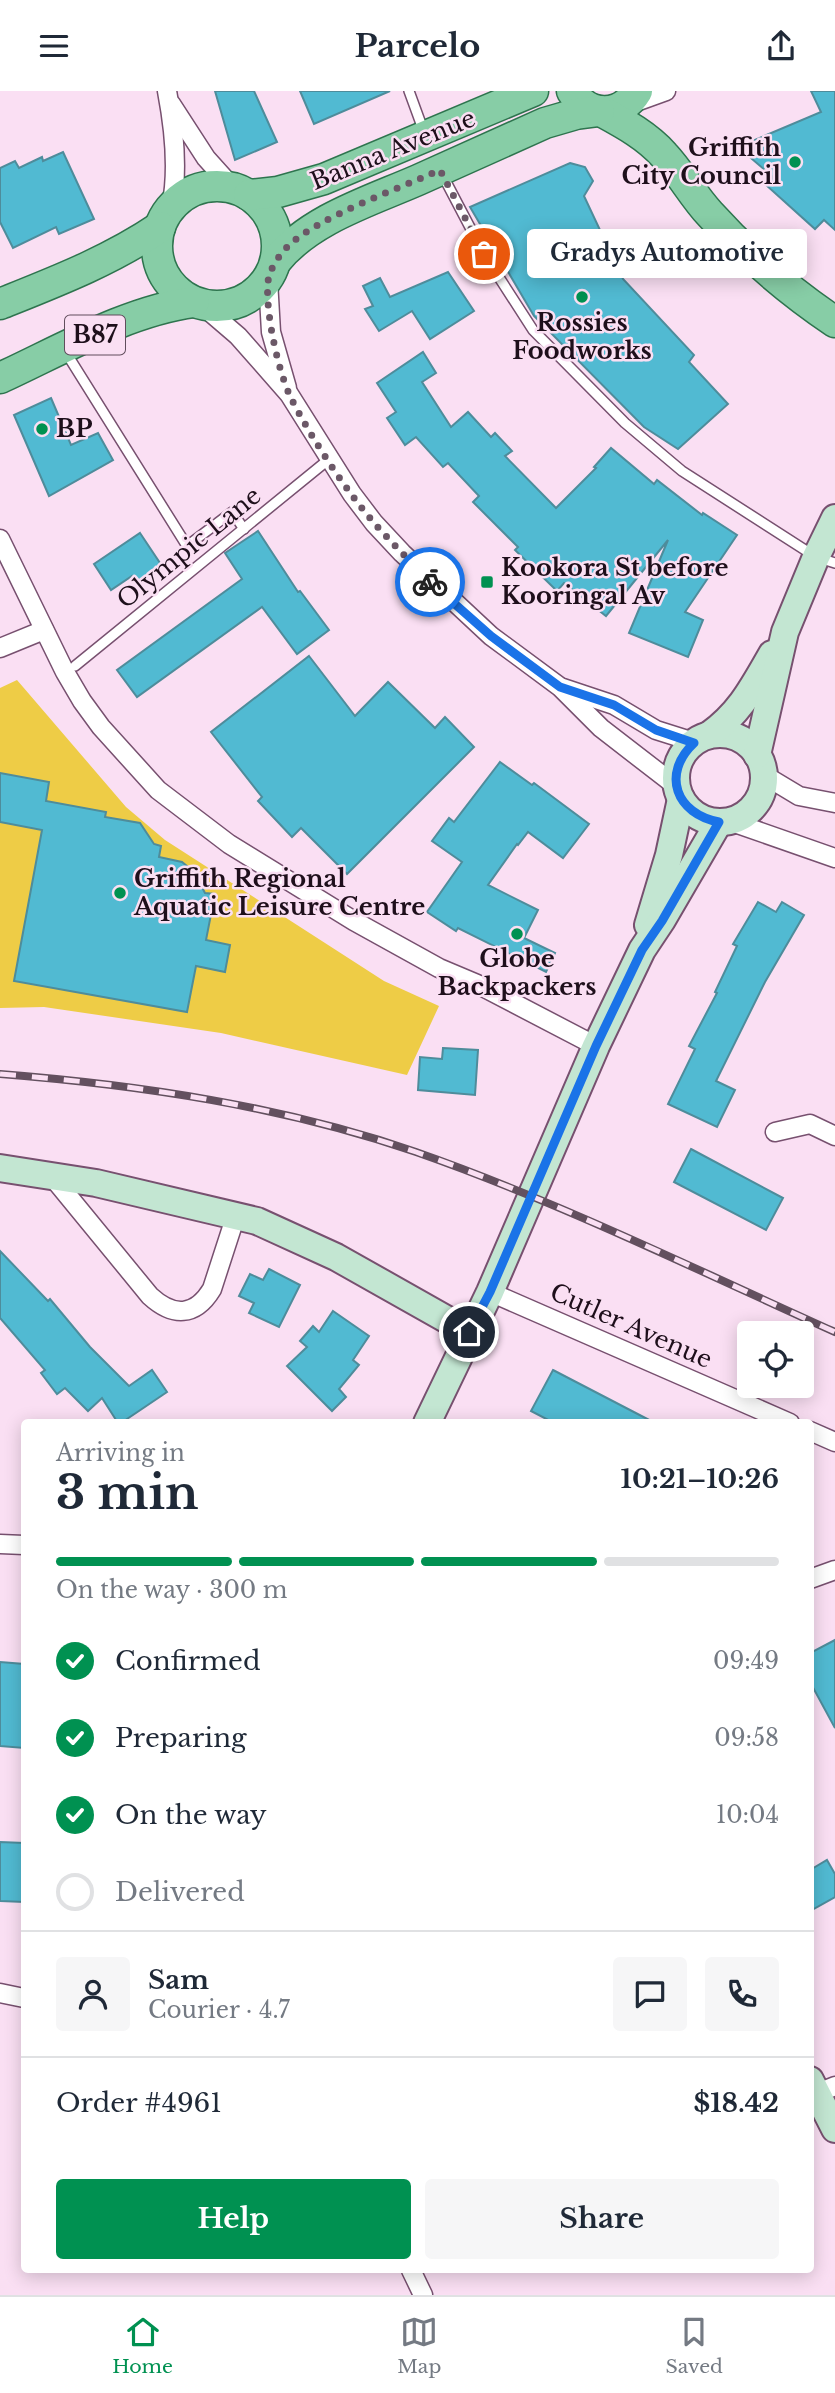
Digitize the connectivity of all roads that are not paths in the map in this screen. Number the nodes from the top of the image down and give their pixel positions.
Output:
1 (409, 91) edge
2 (533, 91) edge
3 (572, 91) edge
4 (666, 91) edge
5 (168, 96) edge
6 (616, 105) edge
7 (426, 137) junction
8 (440, 170) junction
9 (241, 191) junction
10 (165, 217) junction
11 (272, 270) junction
12 (0, 304) edge
13 (198, 304) junction
14 (835, 322) edge
15 (64, 349) junction
16 (0, 378) edge
17 (289, 394) junction
18 (328, 460) junction
19 (835, 518) edge
20 (244, 529) junction
21 (0, 540) edge
22 (825, 560) edge
23 (44, 629) junction
24 (785, 632) junction
25 (0, 648) edge
26 (75, 666) dead end
27 (560, 687) junction
28 (702, 739) junction
29 (761, 765) junction
30 (678, 792) junction
31 (835, 803) edge
32 (724, 822) junction
33 (835, 858) edge
34 (642, 950) junction
35 (596, 1046) junction
36 (775, 1132) dead end
37 (835, 1136) edge
38 (0, 1168) edge
39 (50, 1174) junction
40 (236, 1215) junction
41 (490, 1292) junction
42 (469, 1332) junction
43 (429, 1419) edge
44 (781, 1419) edge
45 (814, 1433) edge
46 (835, 1442) edge
47 (0, 1543) edge
48 (21, 1545) edge
49 (835, 1570) edge
50 (814, 1578) edge
51 (0, 1993) edge
52 (21, 1997) edge
53 (818, 2089) edge
54 (835, 2129) edge
55 (413, 2273) edge
56 (424, 2295) edge

1 - 7 lane
2 - 7 main road, Banna Avenue / B87
3 - 6 main road
4 - 6 street
5 - 9 street
5 - 10 street
6 - 8 main road, Banna Avenue / B87
6 - 14 main road
7 - 8 main road
7 - 9 main road, Banna Avenue / B87
8 - 11 main road, Banna Avenue / B87
8 - 22 lane
9 - 10 main road, B87
9 - 11 main road
10 - 12 main road, B87
10 - 13 main road
11 - 13 main road, B87
11 - 17 street
13 - 15 main road, B87
13 - 17 street
15 - 16 main road, B87
15 - 20 lane
17 - 18 street
18 - 20 lane, Olympic Lane
18 - 27 street
19 - 22 street
20 - 26 lane, Olympic Lane
21 - 23 street
22 - 24 street
23 - 25 street
23 - 35 street
24 - 28 street
24 - 29 street
27 - 28 street
27 - 30 street
28 - 29 street
28 - 30 street
29 - 31 street
29 - 32 street
30 - 32 street
30 - 34 street
32 - 33 street
32 - 34 street
34 - 35 street
35 - 41 street
36 - 37 street
38 - 39 street
39 - 40 street
39 - 40 street
40 - 42 street
41 - 42 street
41 - 44 street, Cutler Avenue
42 - 43 street
45 - 46 street
47 - 48 street
49 - 50 street
51 - 52 street
53 - 54 street
55 - 56 street

